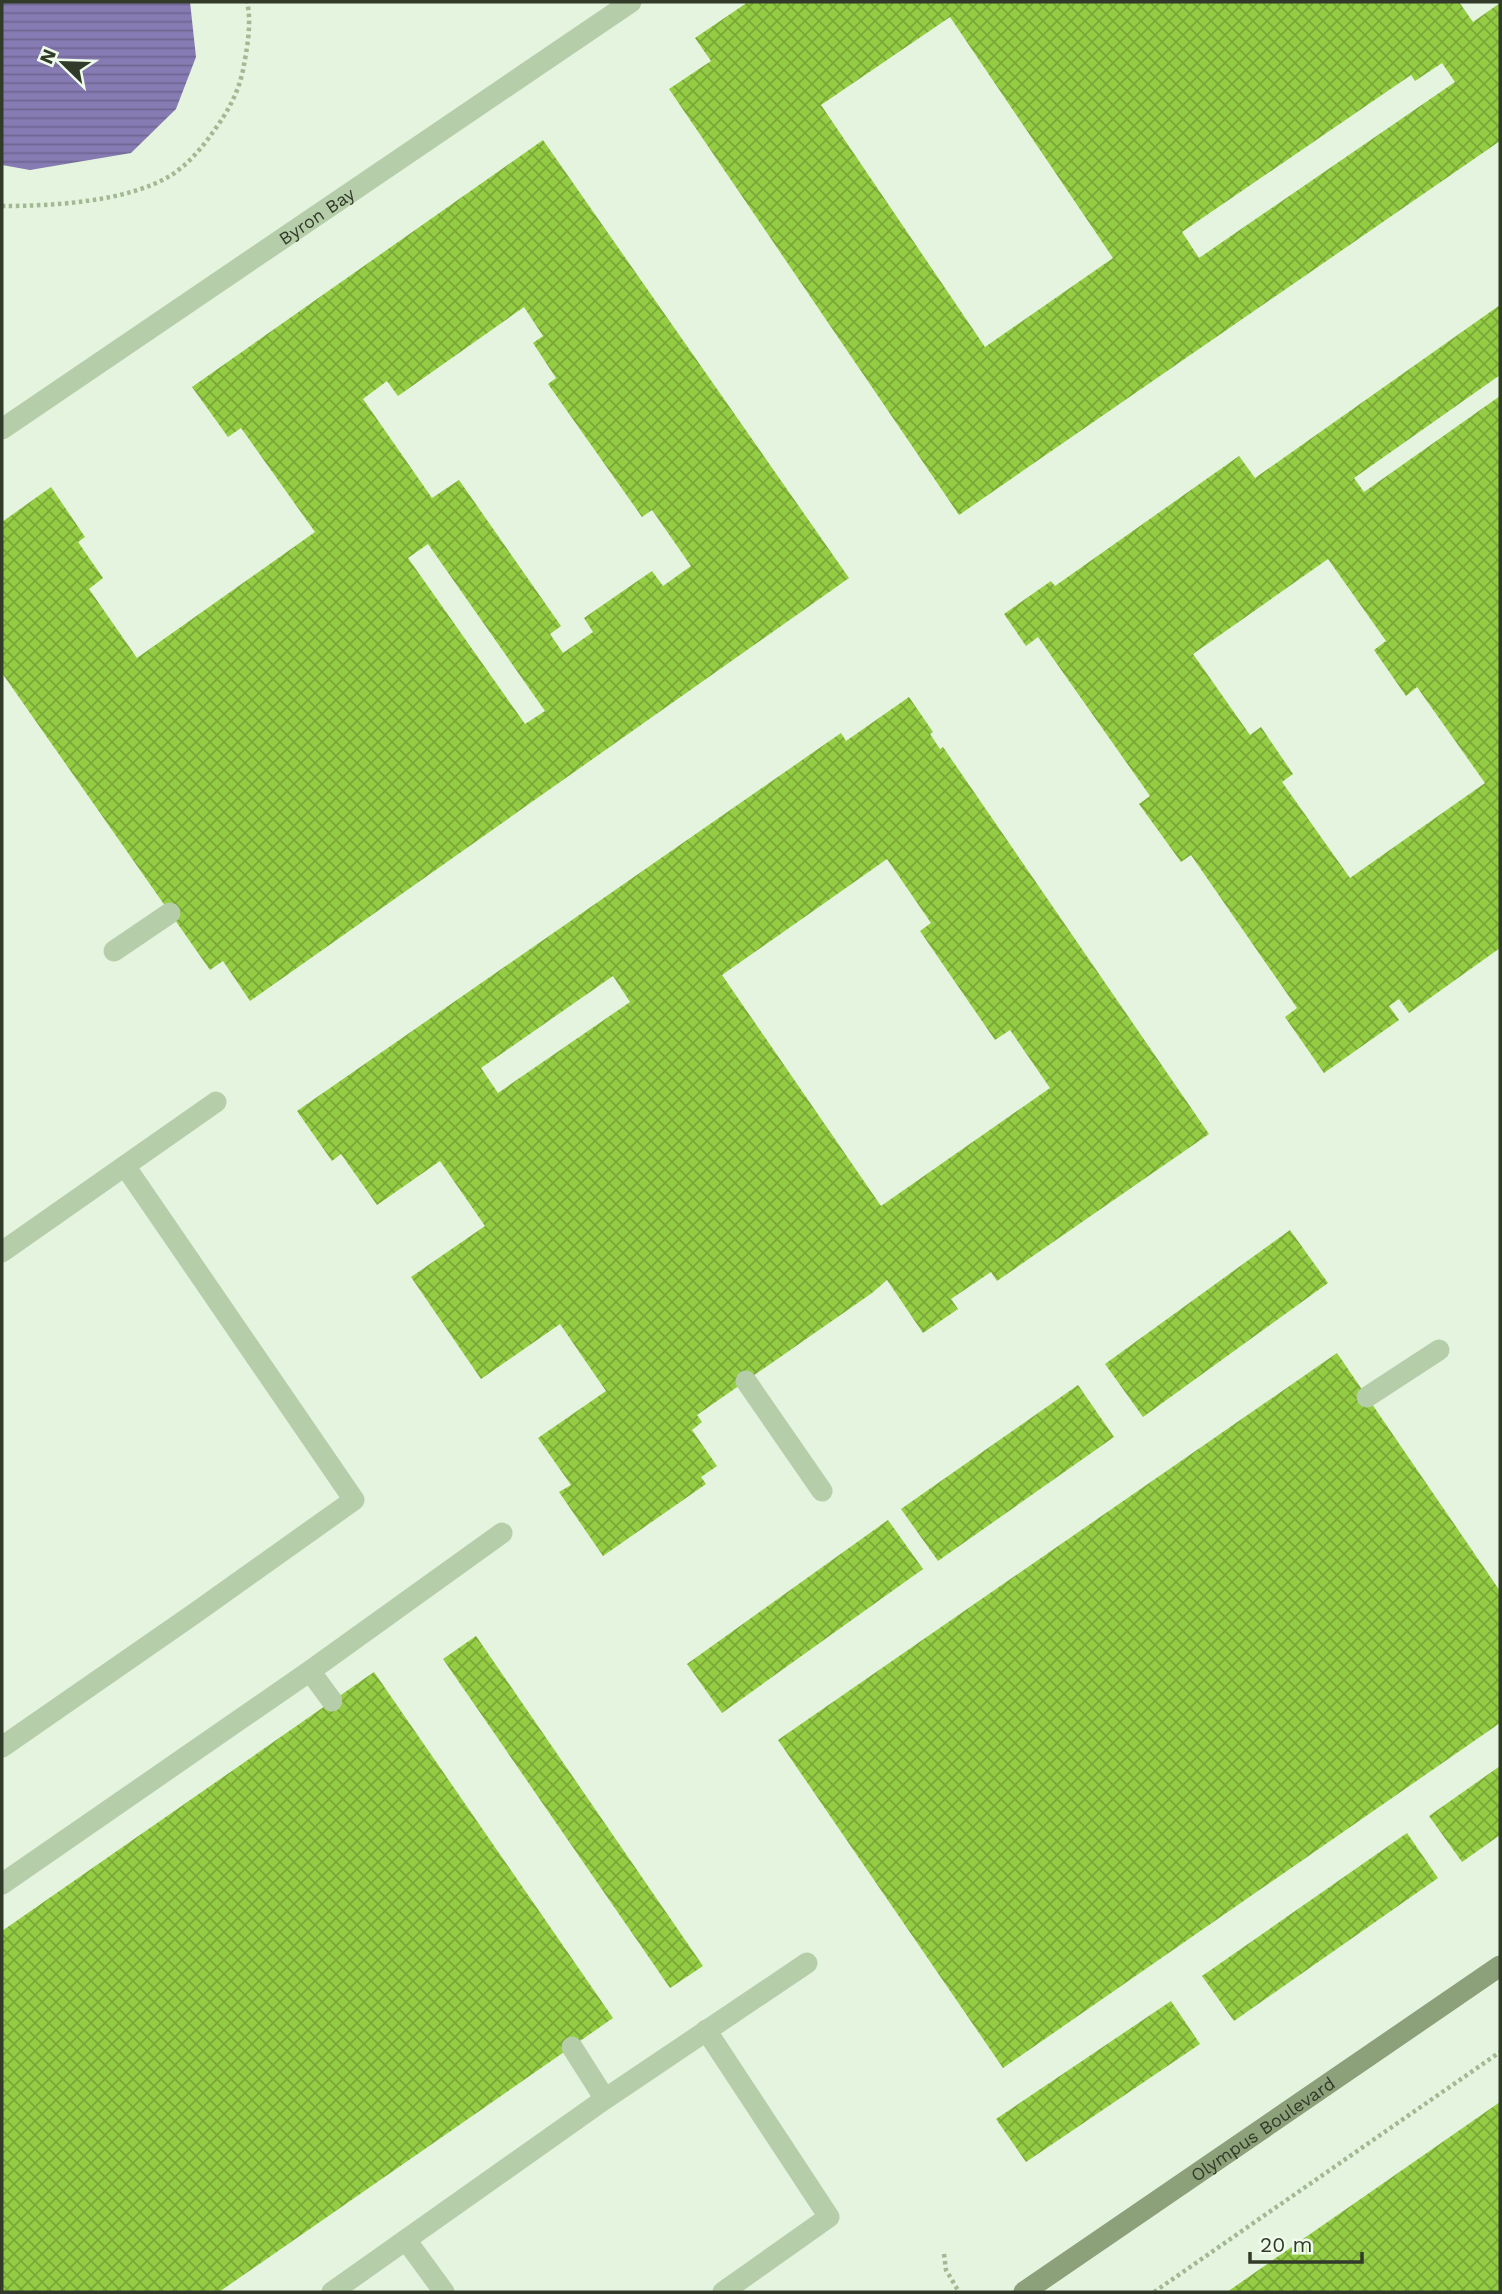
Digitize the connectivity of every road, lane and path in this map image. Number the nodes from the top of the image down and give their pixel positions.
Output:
1 (247, 2) edge
2 (631, 2) edge
3 (2, 206) edge
4 (2, 429) edge
5 (170, 913) dead end
6 (114, 951) dead end
7 (216, 1102) dead end
8 (125, 1166) junction
9 (2, 1252) edge
10 (1439, 1350) dead end
11 (746, 1381) dead end
12 (1367, 1397) dead end
13 (822, 1491) dead end
14 (502, 1533) dead end
15 (310, 1671) junction
16 (332, 1702) dead end
17 (2, 1747) edge
18 (2, 1884) edge
19 (807, 1962) dead end
20 (1500, 1966) edge
21 (706, 2030) junction
22 (572, 2047) dead end
23 (1500, 2052) edge
24 (605, 2099) junction
25 (405, 2241) junction
26 (944, 2254) dead end
27 (331, 2292) edge
28 (444, 2292) edge
29 (723, 2292) edge
30 (959, 2292) edge
31 (1024, 2292) edge
32 (1154, 2292) edge

1 - 3 path
2 - 4 street, Byron Bay
5 - 6 street
7 - 8 street
8 - 9 street
8 - 17 street
10 - 12 street
11 - 13 street
14 - 15 street
15 - 16 street
15 - 18 street
19 - 21 street
20 - 31 street, Olympus Boulevard
21 - 24 street
21 - 29 street
22 - 24 street
23 - 32 path
24 - 25 street
25 - 27 street
25 - 28 street
26 - 30 path

